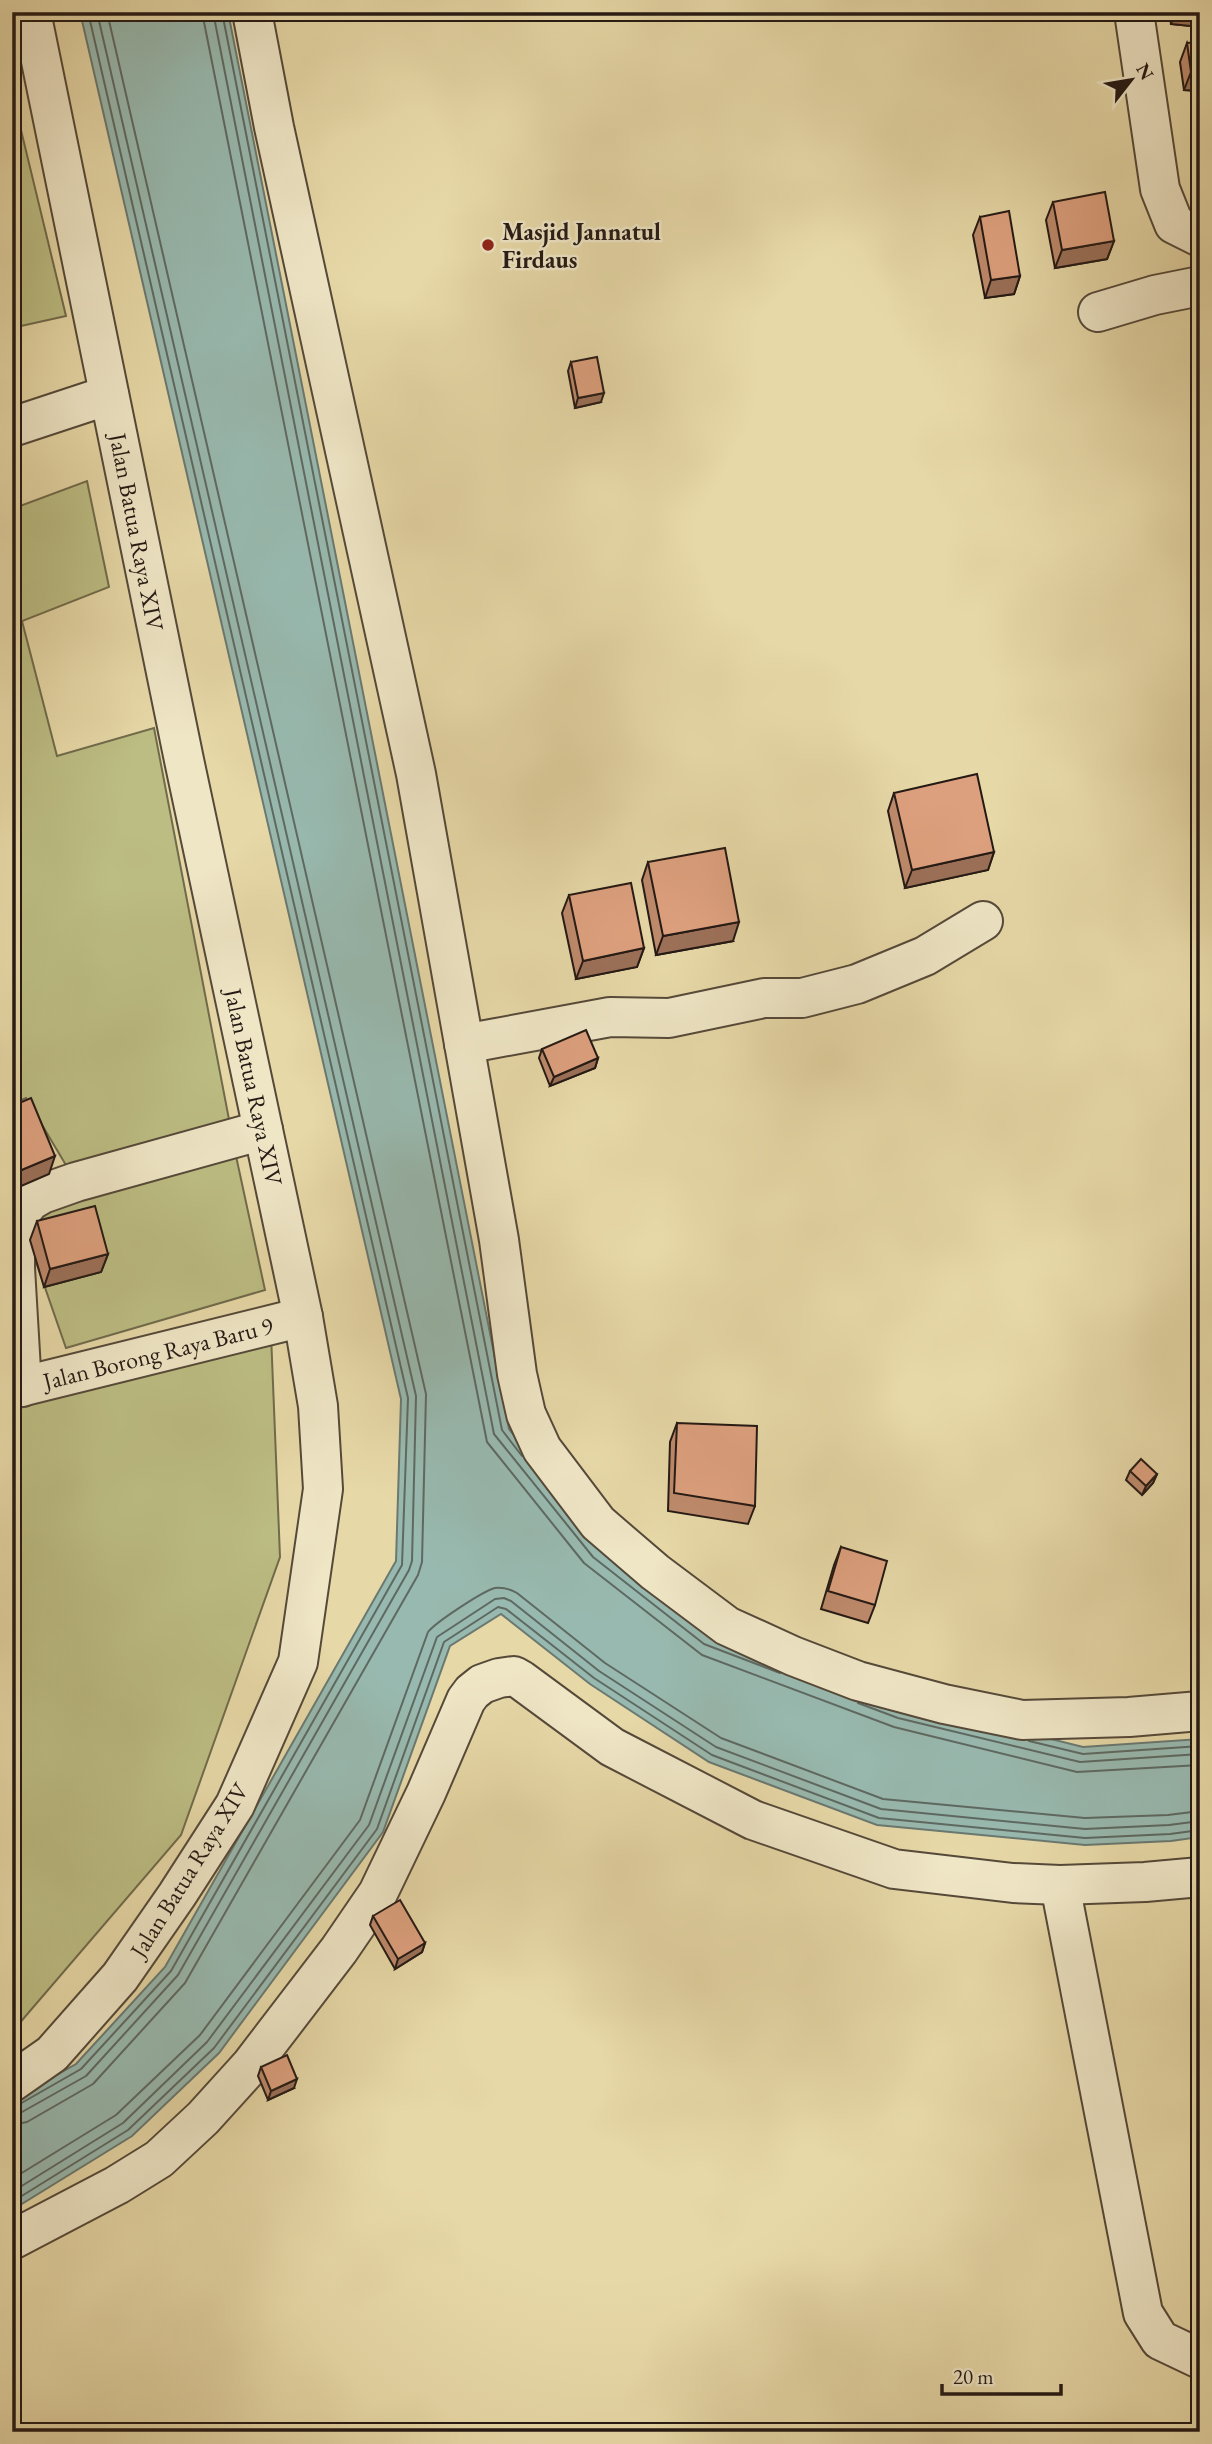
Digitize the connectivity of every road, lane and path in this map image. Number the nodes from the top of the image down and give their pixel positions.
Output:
1 (31, 12) edge
2 (252, 12) edge
3 (1134, 12) edge
4 (1200, 237) edge
5 (1200, 286) edge
6 (1098, 312) dead end
7 (109, 395) junction
8 (12, 427) edge
9 (983, 921) dead end
10 (464, 1044) junction
11 (263, 1130) junction
12 (303, 1317) junction
13 (17, 1388) edge
14 (1200, 1711) edge
15 (1200, 1877) edge
16 (1060, 1885) junction
17 (12, 2082) edge
18 (12, 2240) edge
19 (1200, 2359) edge

1 - 7 street, Jalan Batua Raya XIV
2 - 10 street
3 - 4 street
5 - 6 street
7 - 8 street
7 - 11 street, Jalan Batua Raya XIV
9 - 10 street
10 - 14 street
11 - 12 street, Jalan Batua Raya XIV
11 - 13 street
12 - 13 street, Jalan Borong Raya Baru 9
12 - 17 street, Jalan Batua Raya XIV
15 - 16 street
16 - 18 street
16 - 19 street

